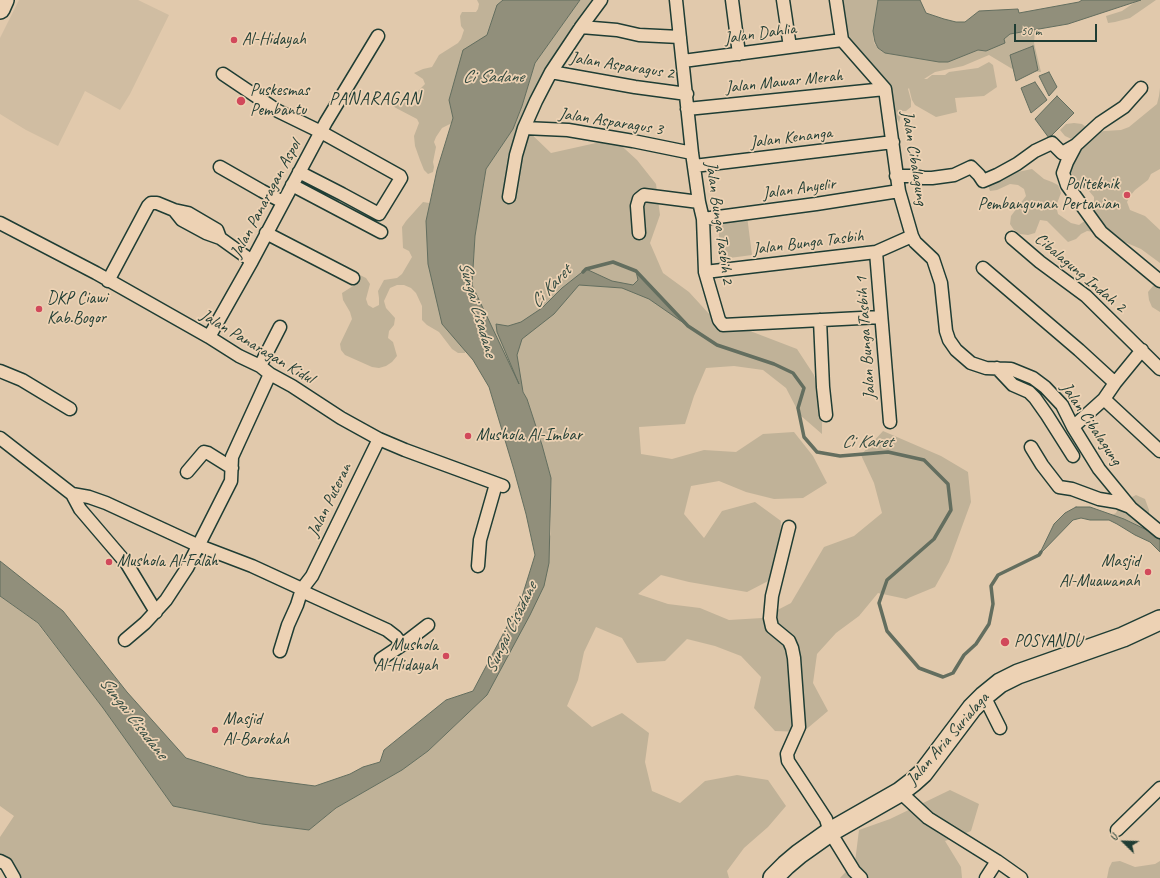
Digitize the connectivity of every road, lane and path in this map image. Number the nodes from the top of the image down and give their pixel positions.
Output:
1 (4, 0) edge
2 (602, 0) edge
3 (676, 0) edge
4 (732, 0) edge
5 (783, 0) edge
6 (836, 0) edge
7 (0, 9) edge
8 (580, 27) junction
9 (378, 36) dead end
10 (680, 37) junction
11 (842, 40) junction
12 (790, 47) junction
13 (739, 54) junction
14 (683, 61) junction
15 (551, 72) junction
16 (223, 74) dead end
17 (1141, 88) dead end
18 (885, 89) junction
19 (686, 94) junction
20 (687, 109) junction
21 (524, 128) junction
22 (321, 132) junction
23 (1082, 140) junction
24 (893, 142) junction
25 (692, 153) junction
26 (694, 166) junction
27 (220, 167) dead end
28 (299, 172) junction
29 (896, 176) junction
30 (292, 185) junction
31 (899, 191) junction
32 (509, 197) dead end
33 (283, 202) junction
34 (699, 202) junction
35 (703, 219) junction
36 (0, 223) edge
37 (381, 232) dead end
38 (266, 233) junction
39 (639, 233) dead end
40 (912, 236) junction
41 (1012, 238) dead end
42 (876, 252) junction
43 (252, 261) junction
44 (983, 268) dead end
45 (705, 272) junction
46 (353, 278) dead end
47 (108, 280) junction
48 (1160, 281) edge
49 (881, 317) junction
50 (820, 320) junction
51 (280, 327) dead end
52 (209, 337) junction
53 (1142, 350) junction
54 (260, 366) junction
55 (997, 368) junction
56 (1160, 370) edge
57 (0, 371) edge
58 (270, 374) junction
59 (1114, 383) junction
60 (1104, 399) junction
61 (70, 409) dead end
62 (826, 415) dead end
63 (890, 422) dead end
64 (1073, 427) junction
65 (0, 438) edge
66 (379, 439) junction
67 (1031, 447) dead end
68 (1160, 451) edge
69 (1073, 456) dead end
70 (232, 468) junction
71 (187, 472) dead end
72 (72, 494) junction
73 (1131, 508) junction
74 (789, 527) dead end
75 (1160, 532) edge
76 (197, 545) junction
77 (478, 566) dead end
78 (302, 590) junction
79 (156, 612) junction
80 (1160, 620) edge
81 (428, 625) dead end
82 (125, 640) dead end
83 (402, 644) junction
84 (280, 651) dead end
85 (381, 658) dead end
86 (984, 696) junction
87 (1000, 728) dead end
88 (1160, 788) edge
89 (900, 792) junction
90 (1118, 830) dead end
91 (830, 832) junction
92 (0, 861) edge
93 (997, 861) junction
94 (14, 878) edge
95 (773, 878) edge
96 (861, 878) edge
97 (986, 878) edge
98 (1021, 878) edge

1 - 7 main road
2 - 8 street
3 - 10 street, Jalan Bunga Tasbih 2
4 - 13 street
5 - 12 street
6 - 11 street
8 - 10 street
8 - 15 street
9 - 22 street, Jalan Panaragan Aspol
10 - 14 street, Jalan Bunga Tasbih 2
11 - 12 street, Jalan Dahlia
11 - 18 street
12 - 13 street, Jalan Dahlia
13 - 14 street, Jalan Dahlia
14 - 19 street, Jalan Bunga Tasbih 2
15 - 19 street, Jalan Asparagus 2
15 - 21 street
16 - 22 street
17 - 23 street
18 - 20 street, Jalan Mawar Merah
18 - 24 street, Jalan Cibalagung
19 - 20 street, Jalan Bunga Tasbih 2
20 - 25 street, Jalan Bunga Tasbih 2
21 - 25 street, Jalan Asparagus 3
21 - 32 street
22 - 28 street, Jalan Panaragan Aspol
22 - 28 street
23 - 29 street
23 - 48 street
24 - 26 street, Jalan Kenanga
24 - 29 street, Jalan Cibalagung
25 - 26 street, Jalan Bunga Tasbih 2
26 - 34 street, Jalan Bunga Tasbih 2
27 - 33 street
28 - 30 street, Jalan Panaragan Aspol
29 - 31 street, Jalan Cibalagung
30 - 33 street, Jalan Panaragan Aspol
30 - 37 street
31 - 35 street, Jalan Anyelir
31 - 40 street, Jalan Cibalagung
33 - 38 street, Jalan Panaragan Aspol
34 - 35 street, Jalan Bunga Tasbih 2
34 - 39 street
35 - 45 street, Jalan Bunga Tasbih 2
36 - 47 street, Jalan Panaragan Kidul
38 - 43 street, Jalan Panaragan Aspol
38 - 46 street
40 - 42 street, Jalan Bunga Tasbih
40 - 55 street, Jalan Cibalagung
41 - 53 street, Cibalagung Indah 2
42 - 45 street, Jalan Bunga Tasbih
42 - 49 street, Jalan Bunga Tasbih 1
43 - 47 street
43 - 52 street, Jalan Panaragan Aspol
44 - 59 street
45 - 50 street, Jalan Bunga Tasbih 2
47 - 52 street, Jalan Panaragan Kidul
49 - 50 street, Jalan Bunga Tasbih 2
49 - 63 street, Jalan Bunga Tasbih 1
50 - 62 street
51 - 54 street
52 - 54 street, Jalan Panaragan Kidul
53 - 56 street, Cibalagung Indah 2
53 - 59 street
54 - 58 street, Jalan Panaragan Kidul
55 - 64 street, Jalan Cibalagung
55 - 69 street
57 - 61 street
58 - 66 street, Jalan Panaragan Kidul
58 - 70 street
59 - 60 street
60 - 64 street
60 - 68 street
64 - 73 street, Jalan Cibalagung
65 - 72 street
66 - 77 street, Jalan Panaragan Kidul
66 - 78 street, Jalan Puteran
67 - 73 street
70 - 71 street
70 - 76 street
72 - 76 street
72 - 79 street
73 - 75 street, Jalan Cibalagung
74 - 91 street
76 - 78 street
76 - 79 street
78 - 83 street
78 - 84 street, Jalan Puteran
79 - 82 street
80 - 86 main road, Jalan Aria Surialaga
81 - 83 street
83 - 85 street
86 - 87 street
86 - 89 main road, Jalan Aria Surialaga
88 - 90 street
89 - 91 main road, Jalan Aria Surialaga
89 - 93 street
91 - 95 main road, Jalan Aria Surialaga
91 - 96 street
92 - 94 street
93 - 97 street
93 - 98 street

